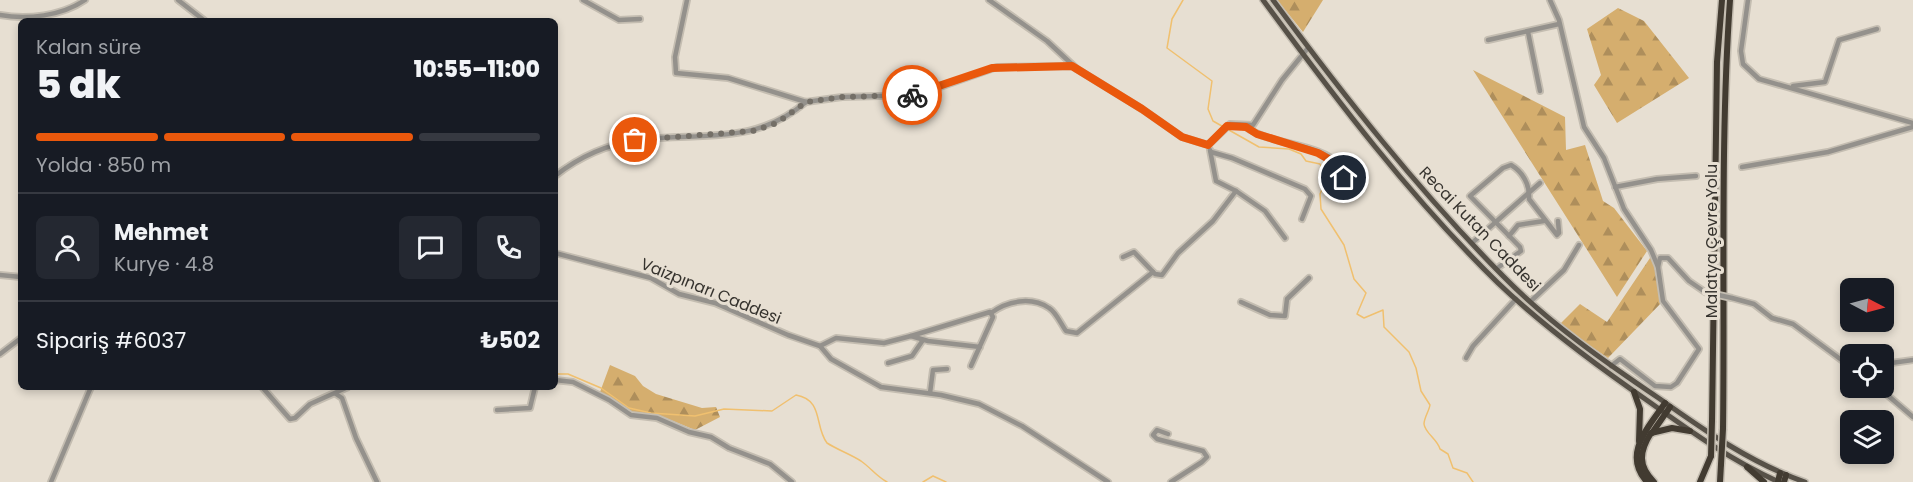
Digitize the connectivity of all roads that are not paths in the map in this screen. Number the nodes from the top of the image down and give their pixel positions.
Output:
1 (85, 0) edge
2 (583, 0) edge
3 (687, 0) edge
4 (989, 0) edge
5 (1263, 0) edge
6 (1273, 0) edge
7 (1550, 0) edge
8 (1722, 0) edge
9 (1730, 0) edge
10 (1748, 0) edge
11 (180, 1) edge
12 (0, 15) edge
13 (201, 18) edge
14 (640, 19) dead end
15 (1559, 24) junction
16 (1877, 29) dead end
17 (1528, 32) junction
18 (1488, 40) dead end
19 (1308, 48) junction
20 (1303, 54) junction
21 (1077, 69) junction
22 (1787, 87) junction
23 (1540, 91) dead end
24 (806, 102) junction
25 (1913, 123) edge
26 (1246, 127) junction
27 (1913, 127) edge
28 (1208, 145) junction
29 (1211, 152) junction
30 (1742, 167) dead end
31 (558, 174) edge
32 (1696, 176) dead end
33 (1540, 183) dead end
34 (1615, 187) junction
35 (1338, 190) dead end
36 (1530, 190) junction
37 (1236, 191) junction
38 (1302, 219) dead end
39 (1494, 221) junction
40 (1544, 221) junction
41 (1558, 221) dead end
42 (1509, 236) junction
43 (1285, 238) dead end
44 (1472, 243) junction
45 (1578, 245) dead end
46 (558, 254) edge
47 (1123, 257) dead end
48 (1658, 267) junction
49 (1496, 269) junction
50 (1153, 272) junction
51 (0, 275) edge
52 (18, 277) edge
53 (1309, 278) dead end
54 (1516, 299) junction
55 (1531, 300) junction
56 (1241, 302) dead end
57 (991, 313) junction
58 (911, 336) junction
59 (18, 340) edge
60 (922, 340) junction
61 (820, 346) junction
62 (980, 348) junction
63 (0, 354) edge
64 (1466, 358) dead end
65 (1840, 359) edge
66 (1913, 360) edge
67 (888, 363) dead end
68 (1894, 363) edge
69 (971, 366) dead end
70 (1611, 366) junction
71 (947, 369) dead end
72 (558, 380) edge
73 (90, 390) edge
74 (265, 390) edge
75 (343, 390) edge
76 (535, 390) edge
77 (1634, 392) junction
78 (930, 393) junction
79 (336, 394) junction
80 (1891, 398) edge
81 (1668, 405) junction
82 (497, 410) dead end
83 (1663, 412) junction
84 (1913, 417) edge
85 (1690, 431) junction
86 (1651, 433) junction
87 (1168, 434) dead end
88 (1638, 442) junction
89 (1747, 467) junction
90 (1784, 477) edge
91 (51, 482) edge
92 (377, 482) edge
93 (792, 482) edge
94 (1108, 482) edge
95 (1171, 482) edge
96 (1647, 482) edge
97 (1654, 482) edge
98 (1700, 482) edge
99 (1720, 482) edge
100 (1764, 482) edge
101 (1778, 482) edge
102 (1805, 482) edge

1 - 12 street
2 - 14 street
3 - 24 street
4 - 21 street
5 - 20 main road, Recai Kutan Caddesi
6 - 19 main road, Recai Kutan Caddesi
7 - 15 street
8 - 98 highway, Malatya Çevre Yolu, bridge
9 - 99 highway, Malatya Çevre Yolu, bridge
10 - 22 street
11 - 13 street
15 - 17 street
15 - 34 street
16 - 22 street
17 - 18 street
17 - 23 street
19 - 20 street
19 - 44 main road, Recai Kutan Caddesi
20 - 26 street
20 - 54 main road, Recai Kutan Caddesi
21 - 24 street
21 - 28 street
22 - 25 street
24 - 31 street
26 - 28 street
26 - 35 street
27 - 30 street
28 - 29 street
29 - 37 street
29 - 38 street
32 - 34 street
33 - 36 street
34 - 48 street
36 - 39 street
36 - 39 street
36 - 40 street
37 - 43 street
37 - 50 street
39 - 42 street
39 - 44 street
40 - 41 street
40 - 42 street
42 - 49 street
44 - 49 main road, Recai Kutan Caddesi
45 - 55 street
46 - 61 street, Vaizpınarı Caddesi
47 - 50 street
48 - 65 street, bridge
48 - 70 street
49 - 55 main road, Recai Kutan Caddesi
50 - 57 street
51 - 52 street
53 - 56 street
54 - 64 street
54 - 77 main road, Recai Kutan Caddesi
55 - 70 main road, Recai Kutan Caddesi
57 - 58 street
57 - 62 street
58 - 60 street
58 - 61 street
59 - 63 street
60 - 62 street
60 - 67 street
61 - 78 street, Vaizpınarı Caddesi
62 - 69 street
66 - 68 street
70 - 81 main road, Recai Kutan Caddesi
71 - 78 street
72 - 93 street
73 - 91 street
74 - 79 street
75 - 79 street
76 - 82 street
77 - 83 main road, Recai Kutan Caddesi
77 - 88 highway
78 - 94 street, Vaizpınarı Caddesi
79 - 92 street
80 - 84 street
81 - 83 highway
81 - 90 main road, Recai Kutan Caddesi
83 - 85 main road, Recai Kutan Caddesi
83 - 86 highway
83 - 88 highway
85 - 86 highway
85 - 89 main road, Recai Kutan Caddesi
86 - 97 highway
87 - 95 street
88 - 96 highway
89 - 100 highway
89 - 101 main road, Recai Kutan Caddesi
90 - 101 highway
90 - 102 main road, Recai Kutan Caddesi

